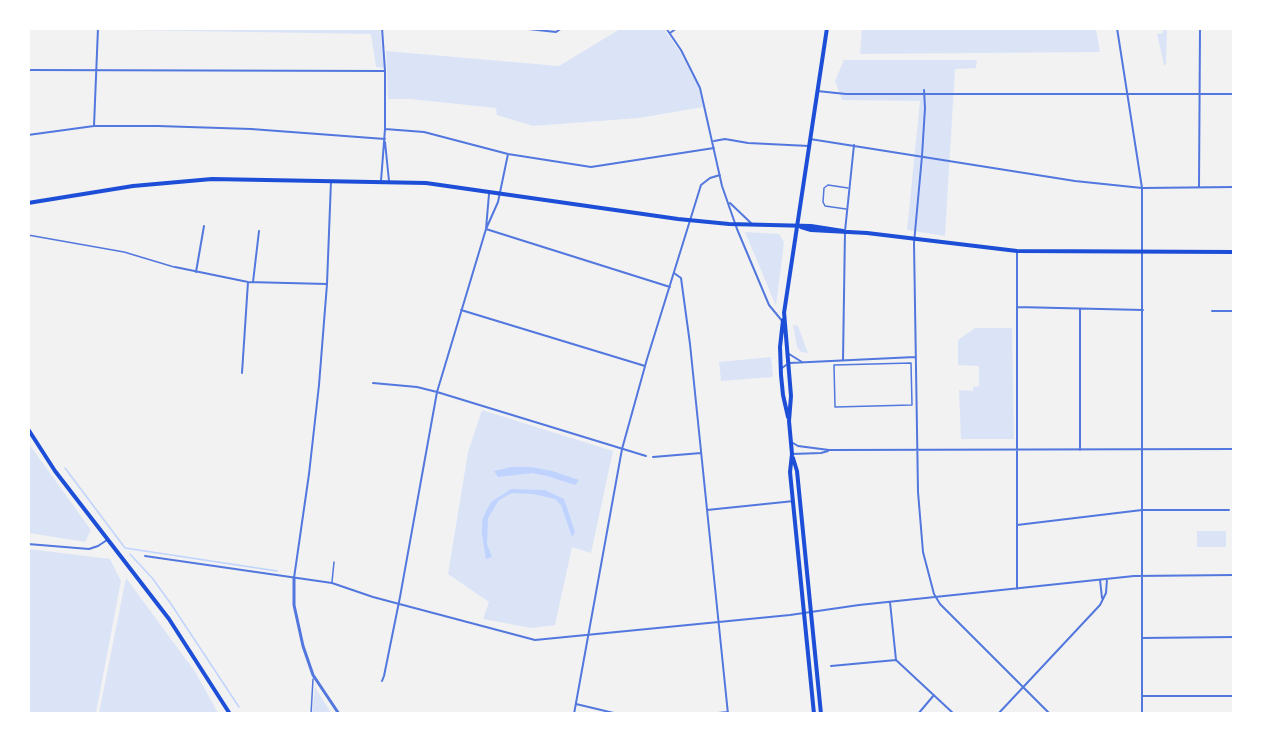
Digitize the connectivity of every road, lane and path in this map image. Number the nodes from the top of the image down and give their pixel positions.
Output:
1 (98, 28) edge
2 (382, 28) edge
3 (519, 28) edge
4 (562, 28) edge
5 (666, 28) edge
6 (677, 28) edge
7 (827, 28) edge
8 (1117, 28) edge
9 (1200, 28) edge
10 (669, 33) junction
11 (28, 70) edge
12 (95, 71) junction
13 (385, 71) junction
14 (817, 91) junction
15 (924, 92) junction
16 (1127, 94) junction
17 (1233, 94) edge
18 (1198, 95) junction
19 (94, 126) junction
20 (386, 129) junction
21 (28, 135) edge
22 (385, 139) junction
23 (810, 139) junction
24 (713, 141) junction
25 (854, 145) junction
26 (809, 146) junction
27 (714, 148) junction
28 (508, 154) junction
29 (922, 156) junction
30 (720, 175) junction
31 (331, 180) junction
32 (381, 182) junction
33 (388, 182) junction
34 (1199, 187) junction
35 (1233, 187) edge
36 (848, 188) junction
37 (1142, 188) junction
38 (489, 191) junction
39 (500, 193) junction
40 (728, 201) junction
41 (28, 203) edge
42 (846, 209) junction
43 (690, 221) junction
44 (736, 224) junction
45 (752, 224) junction
46 (204, 226) dead end
47 (797, 226) junction
48 (486, 229) junction
49 (259, 231) dead end
50 (844, 231) junction
51 (28, 235) edge
52 (914, 238) junction
53 (1017, 251) junction
54 (1142, 252) junction
55 (1233, 252) edge
56 (175, 267) joint
57 (196, 272) junction
58 (674, 273) junction
59 (248, 282) junction
60 (253, 282) junction
61 (327, 284) junction
62 (670, 287) junction
63 (1017, 307) junction
64 (1080, 309) junction
65 (461, 310) junction
66 (1143, 310) junction
67 (1212, 311) dead end
68 (1233, 311) edge
69 (784, 312) junction
70 (783, 322) junction
71 (780, 352) junction
72 (788, 352) junction
73 (915, 357) junction
74 (843, 360) junction
75 (802, 362) junction
76 (789, 363) junction
77 (645, 366) junction
78 (781, 372) junction
79 (242, 373) dead end
80 (373, 383) dead end
81 (437, 392) junction
82 (835, 407) joint
83 (789, 421) junction
84 (28, 429) edge
85 (791, 441) junction
86 (622, 449) junction
87 (917, 449) junction
88 (1233, 449) edge
89 (829, 450) junction
90 (1080, 450) junction
91 (1142, 450) junction
92 (1018, 451) junction
93 (701, 453) junction
94 (792, 454) junction
95 (646, 456) dead end
96 (653, 457) dead end
97 (794, 501) junction
98 (707, 510) junction
99 (1142, 510) junction
100 (1229, 510) dead end
101 (1017, 525) junction
102 (107, 540) junction
103 (28, 544) edge
104 (145, 556) dead end
105 (334, 562) dead end
106 (1233, 575) edge
107 (1142, 576) junction
108 (294, 578) junction
109 (1107, 579) junction
110 (1100, 580) junction
111 (332, 584) junction
112 (1017, 589) junction
113 (936, 597) junction
114 (890, 602) junction
115 (1102, 602) junction
116 (398, 603) junction
117 (812, 612) junction
118 (804, 613) junction
119 (718, 622) junction
120 (588, 635) junction
121 (1233, 637) edge
122 (1142, 638) junction
123 (896, 660) junction
124 (831, 666) dead end
125 (313, 675) junction
126 (382, 681) dead end
127 (1022, 686) junction
128 (934, 695) junction
129 (1142, 696) junction
130 (1233, 696) edge
131 (576, 704) junction
132 (728, 713) edge
133 (230, 714) edge
134 (311, 714) edge
135 (339, 714) edge
136 (574, 714) edge
137 (618, 714) edge
138 (708, 714) edge
139 (814, 714) edge
140 (821, 714) edge
141 (918, 714) edge
142 (954, 714) edge
143 (998, 714) edge
144 (1050, 714) edge
145 (1142, 714) edge

1 - 12 street
2 - 13 street
3 - 4 street
5 - 10 street
6 - 10 street
7 - 14 main road
8 - 16 street
9 - 18 street
10 - 24 street
11 - 12 street
12 - 13 street
12 - 19 street
13 - 20 street
14 - 15 street
14 - 23 main road
15 - 16 street
15 - 29 street
16 - 18 street
16 - 37 street
17 - 18 street
18 - 34 street
19 - 21 street
19 - 22 street
20 - 22 street
20 - 28 street
22 - 32 street
22 - 33 street
23 - 25 street
23 - 26 main road
24 - 26 street
24 - 27 street
25 - 29 street
25 - 36 street
26 - 47 main road
27 - 28 street
27 - 30 street
28 - 39 street
29 - 37 street
29 - 52 street
30 - 40 street
30 - 43 street
31 - 32 main road
31 - 41 main road
31 - 61 street
32 - 33 main road
33 - 38 main road
34 - 35 street
34 - 37 street
36 - 42 street
36 - 42 street
37 - 54 street
38 - 39 main road
38 - 48 street
39 - 43 main road
39 - 48 street
40 - 44 street
40 - 45 street
42 - 50 street
43 - 44 main road
43 - 58 street
44 - 45 main road
44 - 70 street
45 - 47 main road
46 - 57 street
47 - 50 main road
47 - 69 main road
48 - 62 street
48 - 65 street
49 - 60 street
50 - 52 main road
50 - 74 street
51 - 56 street
52 - 53 main road
52 - 73 street
53 - 54 main road
53 - 63 street
54 - 55 main road
54 - 66 street
56 - 57 street
57 - 59 street
58 - 62 street
58 - 93 street
59 - 60 street
59 - 79 street
60 - 61 street
61 - 108 street
62 - 77 street
63 - 64 street
63 - 92 street
64 - 66 street
64 - 90 street
65 - 77 street
65 - 81 street
66 - 91 street
67 - 68 street
69 - 70 main road
69 - 72 main road
70 - 71 main road
71 - 76 street
71 - 78 main road
72 - 75 street
72 - 76 main road
73 - 74 street
73 - 87 street
74 - 75 street
75 - 76 street
76 - 78 street
76 - 83 main road
77 - 86 street
78 - 83 main road
80 - 81 street
81 - 86 street
81 - 116 street
82 - 82 street
83 - 85 main road
84 - 102 main road
85 - 89 street
85 - 94 main road
86 - 95 street
86 - 120 street
87 - 89 street
87 - 92 street
87 - 113 street
88 - 91 street
89 - 94 street
90 - 91 street
90 - 92 street
91 - 99 street
92 - 101 street
93 - 96 street
93 - 98 street
94 - 97 main road
94 - 117 main road
97 - 98 street
97 - 118 main road
98 - 119 street
99 - 100 street
99 - 101 street
99 - 107 street
101 - 112 street
102 - 103 street
102 - 133 main road
104 - 108 street
105 - 111 street
106 - 107 street
107 - 109 street
107 - 122 street
108 - 111 street
108 - 125 street
109 - 110 street
109 - 115 street
110 - 112 street
110 - 115 street
111 - 116 street
112 - 113 street
113 - 114 street
113 - 127 street
114 - 117 street
114 - 123 street
115 - 127 street
116 - 120 street
116 - 126 street
117 - 118 street
117 - 140 main road
118 - 119 street
118 - 139 main road
119 - 120 street
119 - 132 street
120 - 131 street
121 - 122 street
122 - 129 street
123 - 124 street
123 - 128 street
125 - 134 street
125 - 135 street
127 - 143 street
127 - 144 street
128 - 141 street
128 - 142 street
129 - 130 street
129 - 145 street
131 - 136 street
131 - 137 street
132 - 138 street

